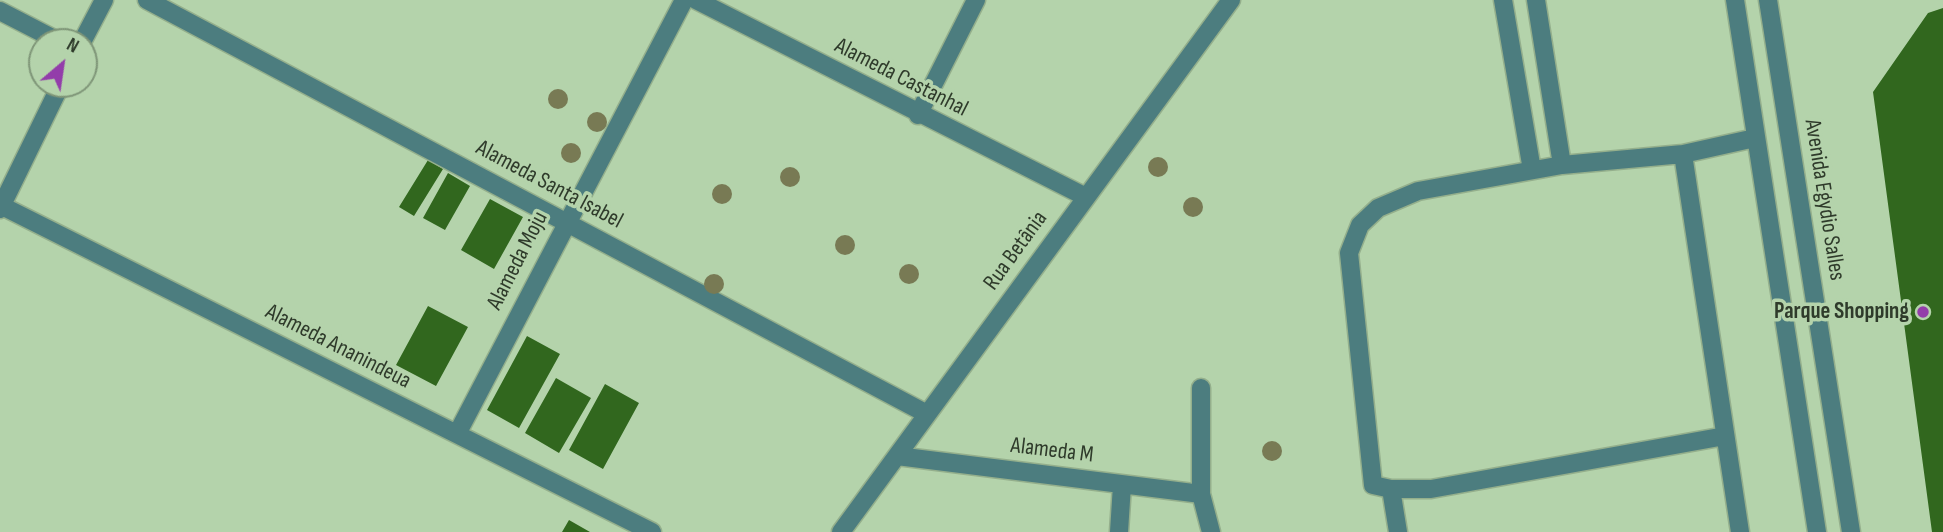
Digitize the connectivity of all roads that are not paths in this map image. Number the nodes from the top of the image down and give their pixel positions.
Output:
1 (104, 0) edge
2 (147, 0) edge
3 (684, 0) edge
4 (696, 0) edge
5 (976, 0) edge
6 (1231, 0) edge
7 (1503, 0) edge
8 (1536, 0) edge
9 (1735, 0) edge
10 (1768, 0) edge
11 (0, 11) edge
12 (33, 28) edge
13 (89, 28) edge
14 (54, 98) edge
15 (918, 114) junction
16 (1755, 138) junction
17 (1683, 154) junction
18 (1562, 165) junction
19 (1532, 170) junction
20 (1086, 197) junction
21 (1, 207) edge
22 (565, 222) junction
23 (1201, 387) dead end
24 (927, 414) junction
25 (457, 434) junction
26 (1725, 436) junction
27 (897, 456) junction
28 (1122, 485) junction
29 (1391, 489) junction
30 (1201, 494) junction
31 (652, 532) edge
32 (841, 532) edge
33 (1119, 532) edge
34 (1211, 532) edge
35 (1398, 532) edge
36 (1740, 532) edge
37 (1817, 532) edge
38 (1850, 532) edge

1 - 13 street
2 - 22 street, Alameda Santa Isabel
3 - 22 street, Alameda Moju
4 - 15 street, Alameda Castanhal
5 - 15 street
6 - 20 street, Rua Betânia
7 - 19 street
8 - 18 street
9 - 16 street
10 - 38 street, Avenida Egydio Salles
11 - 12 street
14 - 21 street
15 - 20 street, Alameda Castanhal
16 - 17 street
16 - 37 street
17 - 18 street
17 - 26 street
18 - 19 street
19 - 29 street
20 - 24 street, Rua Betânia
21 - 25 street, Alameda Ananindeua
22 - 24 street, Alameda Santa Isabel
22 - 25 street, Alameda Moju
23 - 30 street
24 - 27 street, Rua Betânia
25 - 31 street, Alameda Ananindeua
26 - 29 street
26 - 36 street
27 - 28 street, Alameda M
27 - 32 street, Rua Betânia
28 - 30 street, Alameda M
28 - 33 street
29 - 35 street
30 - 34 street

